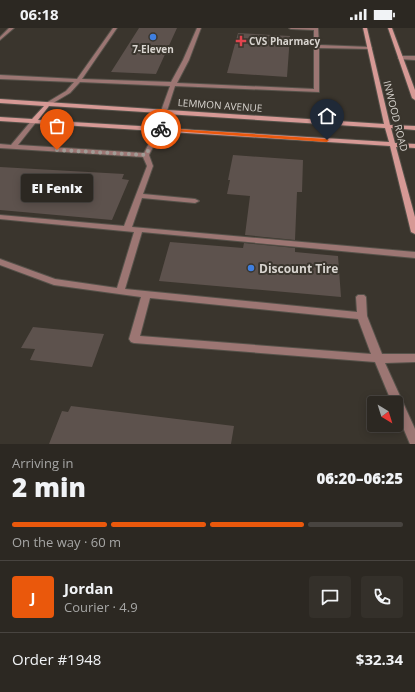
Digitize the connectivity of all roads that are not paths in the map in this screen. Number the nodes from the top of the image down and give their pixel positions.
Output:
1 (12, 28) edge
2 (115, 28) edge
3 (199, 28) edge
4 (291, 28) edge
5 (302, 28) edge
6 (365, 28) edge
7 (390, 28) edge
8 (0, 39) edge
9 (317, 46) junction
10 (370, 48) junction
11 (401, 58) junction
12 (415, 58) edge
13 (0, 77) edge
14 (78, 81) junction
15 (173, 84) junction
16 (415, 98) edge
17 (0, 101) edge
18 (48, 104) junction
19 (164, 111) junction
20 (0, 119) edge
21 (34, 121) junction
22 (388, 126) junction
23 (415, 128) edge
24 (159, 129) junction
25 (392, 145) junction
26 (0, 146) edge
27 (415, 146) edge
28 (13, 147) junction
29 (146, 155) junction
30 (139, 196) junction
31 (194, 200) dead end
32 (0, 218) edge
33 (127, 229) junction
34 (139, 230) junction
35 (415, 232) edge
36 (415, 255) edge
37 (0, 262) edge
38 (120, 292) junction
39 (146, 295) junction
40 (361, 297) dead end
41 (362, 316) junction
42 (378, 358) junction
43 (415, 358) edge
44 (415, 442) edge

1 - 8 lane
2 - 14 lane
3 - 15 lane
4 - 5 lane
5 - 9 lane
6 - 10 main road, INWOOD ROAD
7 - 11 main road, INWOOD ROAD
9 - 10 lane
9 - 15 lane
10 - 22 main road, INWOOD ROAD
11 - 12 lane
11 - 16 main road, INWOOD ROAD
13 - 14 lane
14 - 15 lane
14 - 18 lane
15 - 19 lane
17 - 18 main road, LEMMON AVENUE
18 - 19 main road, LEMMON AVENUE
18 - 21 main road
19 - 22 main road, LEMMON AVENUE
19 - 24 main road
20 - 21 main road
21 - 24 main road
21 - 28 lane
22 - 23 main road, LEMMON AVENUE
22 - 25 main road, INWOOD ROAD
24 - 25 main road
24 - 29 lane
25 - 27 main road
25 - 35 main road, INWOOD ROAD
26 - 28 lane
28 - 29 lane
29 - 30 lane
30 - 31 lane
30 - 33 lane
32 - 33 lane
33 - 34 lane
34 - 36 lane
34 - 38 lane
37 - 38 lane
38 - 39 lane
39 - 41 lane
39 - 42 lane
40 - 41 lane
41 - 42 lane
42 - 43 lane
42 - 44 lane

